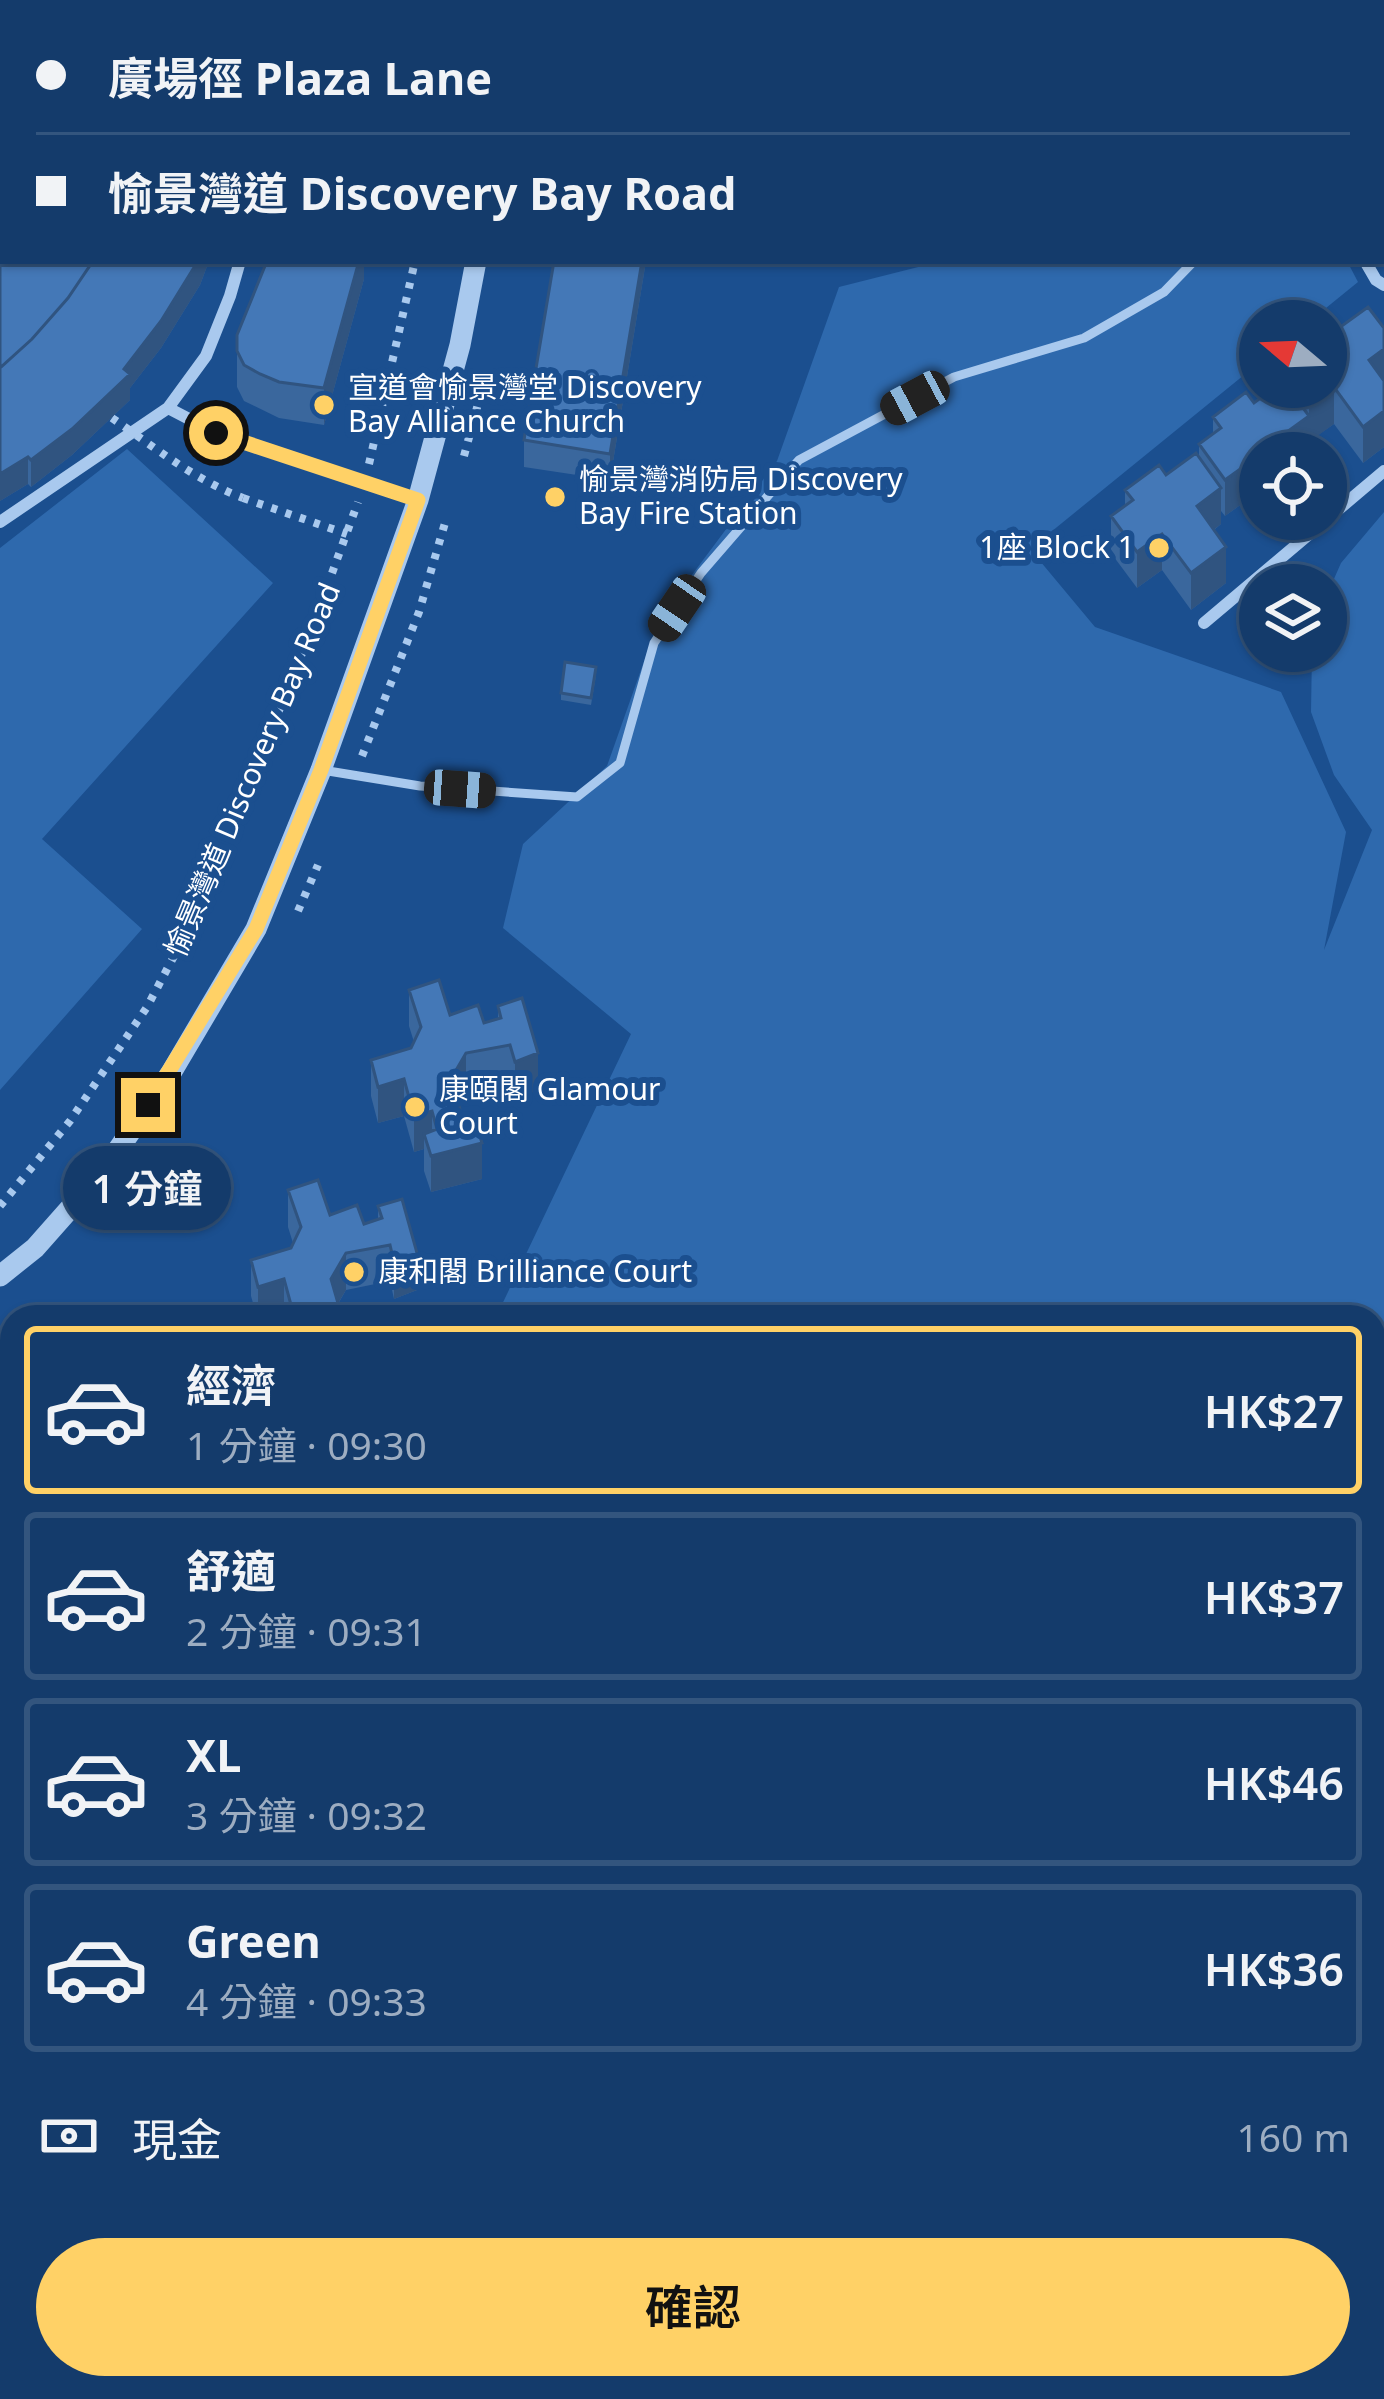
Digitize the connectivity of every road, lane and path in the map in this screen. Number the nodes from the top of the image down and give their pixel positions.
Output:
1 (239, 264) edge
2 (414, 264) edge
3 (475, 264) edge
4 (1191, 264) edge
5 (168, 408) junction
6 (112, 418) edge
7 (1384, 471) edge
8 (365, 484) junction
9 (418, 500) junction
10 (0, 522) edge
11 (347, 534) junction
12 (1204, 623) dead end
13 (321, 770) junction
14 (0, 1206) edge
15 (0, 1276) edge

1 - 5 street
2 - 8 path
3 - 9 street, 愉景灣道 Discovery Bay Road
4 - 13 lane
5 - 8 street
5 - 10 street
6 - 11 path, bridge
7 - 12 street
8 - 9 street
8 - 11 path
9 - 13 street, 愉景灣道 Discovery Bay Road
11 - 14 path
13 - 15 street, 愉景灣道 Discovery Bay Road

